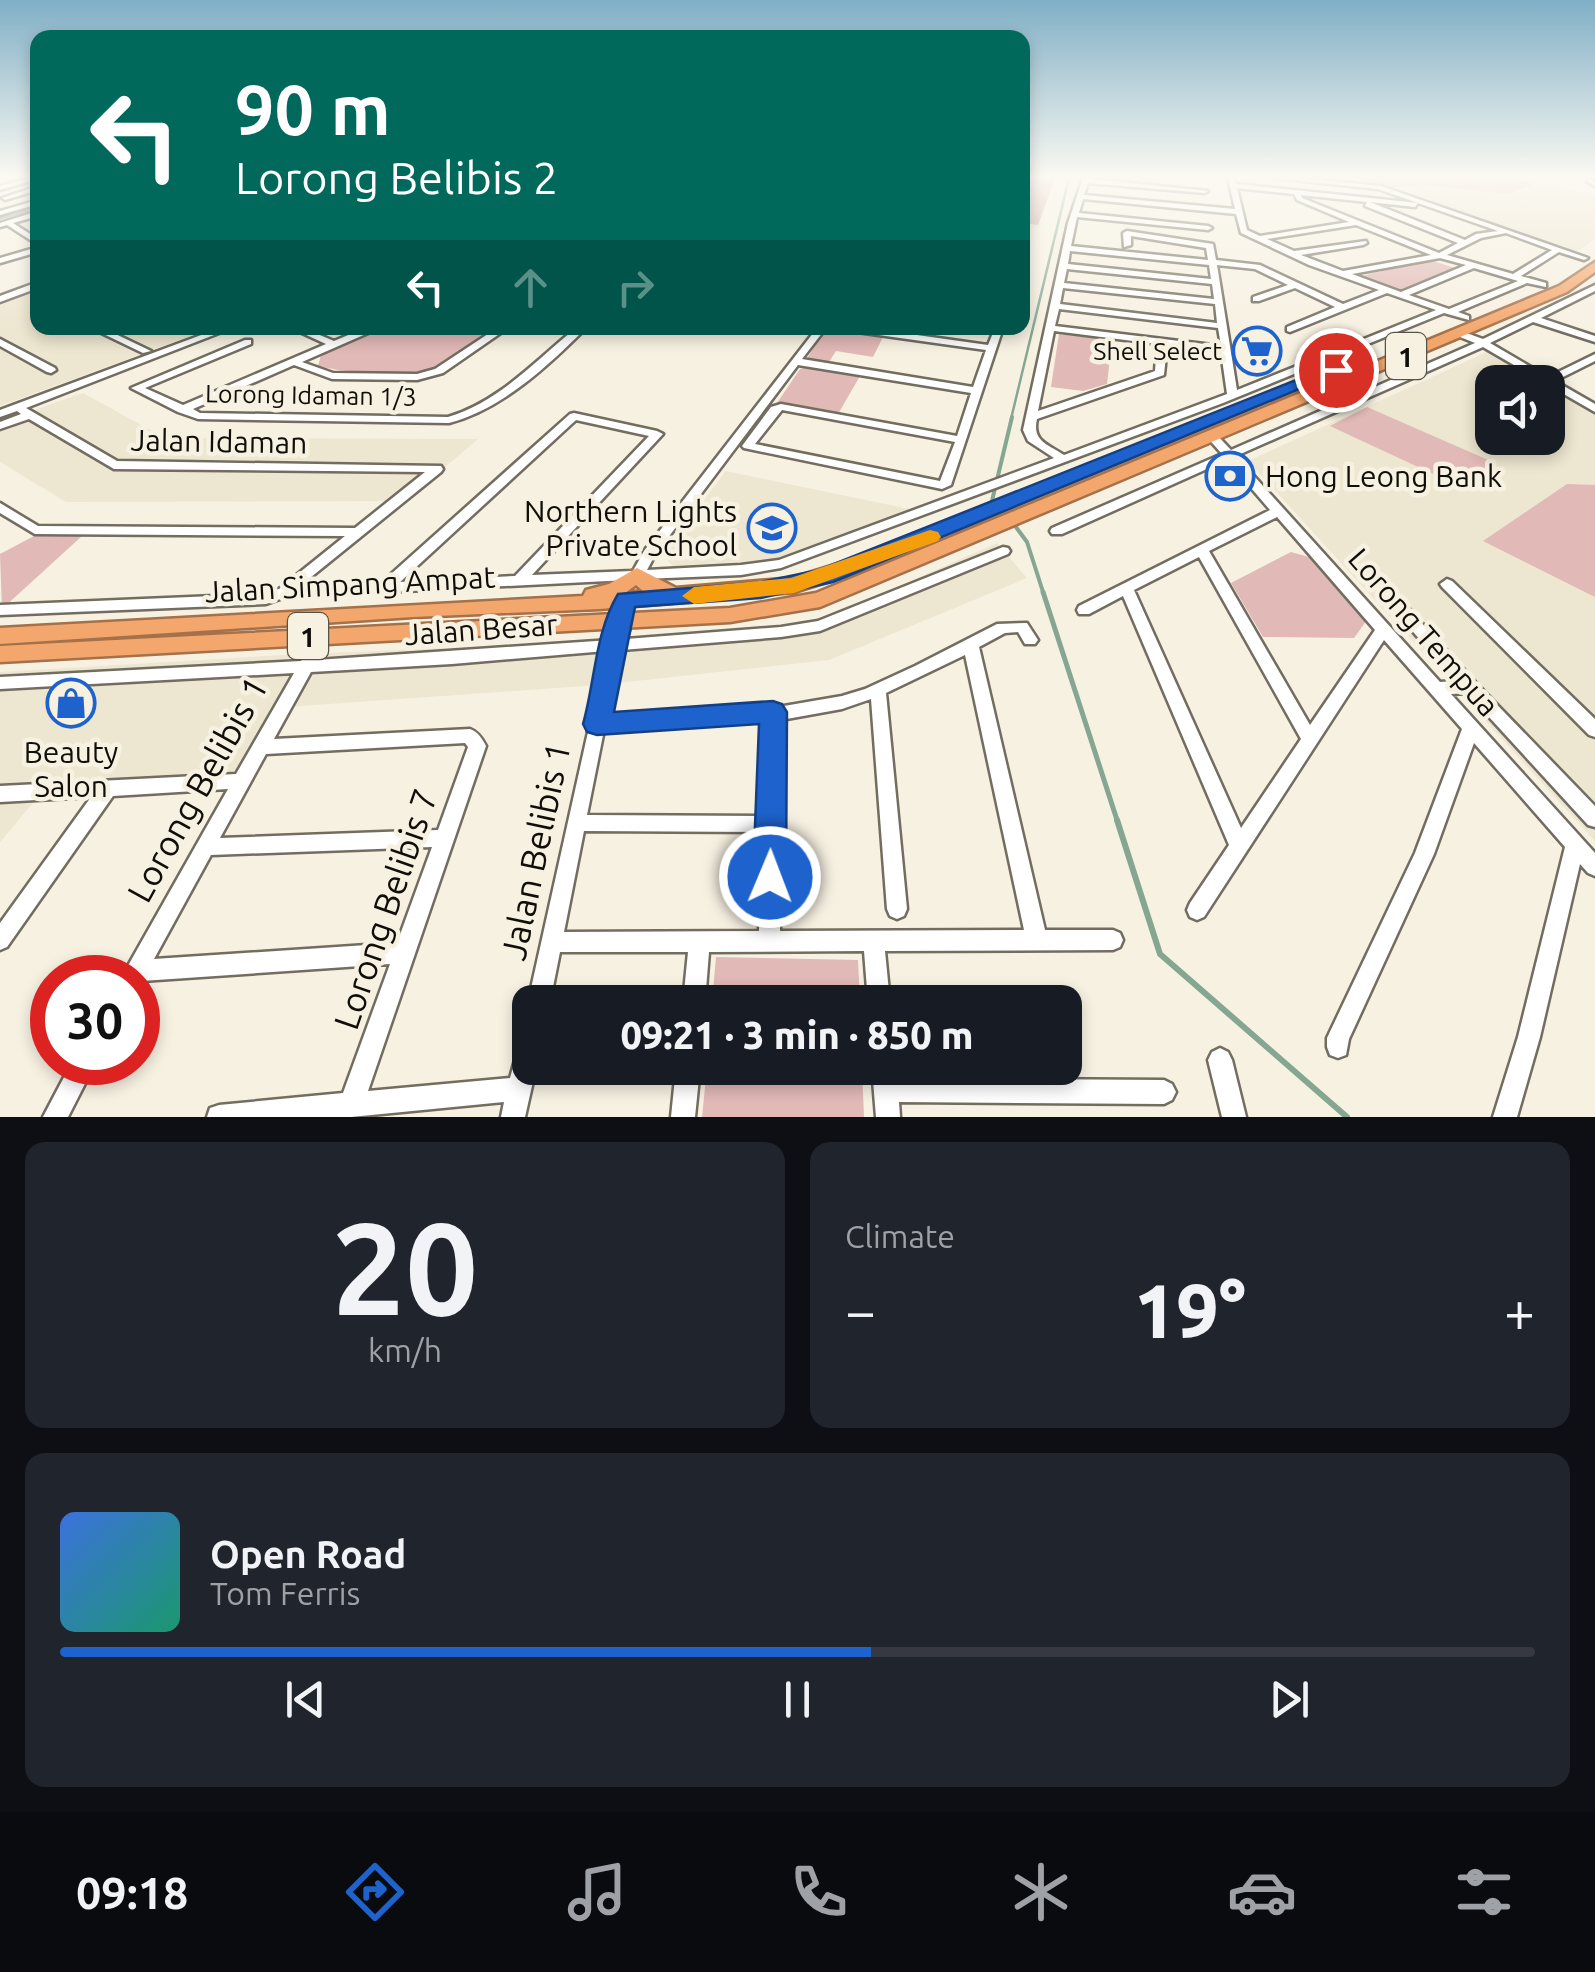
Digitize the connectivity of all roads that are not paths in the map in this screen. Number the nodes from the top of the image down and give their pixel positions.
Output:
1 (1072, 230) edge
2 (1244, 230) edge
3 (1310, 230) edge
4 (1375, 230) edge
5 (1431, 230) edge
6 (1499, 230) edge
7 (1504, 232) junction
8 (1258, 238) junction
9 (1362, 243) dead end
10 (1465, 243) junction
11 (1127, 246) dead end
12 (1067, 248) junction
13 (30, 249) edge
14 (1557, 250) junction
15 (1291, 254) junction
16 (1440, 255) junction
17 (1591, 259) edge
18 (0, 261) edge
19 (1213, 263) junction
20 (1474, 265) junction
21 (1063, 266) junction
22 (1342, 274) junction
23 (1514, 277) junction
24 (1216, 282) junction
25 (1590, 282) edge
26 (1536, 283) junction
27 (1060, 285) junction
28 (1295, 285) junction
29 (30, 288) edge
30 (1389, 290) junction
31 (20, 292) junction
32 (1404, 294) junction
33 (30, 296) edge
34 (0, 299) edge
35 (1256, 300) dead end
36 (1218, 302) junction
37 (1055, 306) junction
38 (1344, 308) junction
39 (1454, 318) junction
40 (1534, 319) junction
41 (1222, 326) junction
42 (1050, 328) junction
43 (1290, 329) dead end
44 (111, 335) edge
45 (188, 335) edge
46 (210, 335) edge
47 (313, 335) edge
48 (353, 335) edge
49 (493, 335) edge
50 (572, 335) edge
51 (816, 335) edge
52 (899, 335) edge
53 (996, 335) edge
54 (1595, 339) edge
55 (0, 342) edge
56 (248, 342) dead end
57 (1162, 342) junction
58 (1483, 343) junction
59 (334, 344) junction
60 (991, 348) junction
61 (1226, 350) junction
62 (146, 351) junction
63 (796, 360) junction
64 (294, 362) junction
65 (1591, 362) edge
66 (1519, 365) edge
67 (51, 370) dead end
68 (1565, 373) edge
69 (978, 391) junction
70 (1565, 392) edge
71 (1235, 403) junction
72 (1595, 409) edge
73 (0, 410) edge
74 (182, 410) junction
75 (22, 412) junction
76 (1034, 416) junction
77 (0, 426) edge
78 (1212, 436) junction
79 (962, 440) junction
80 (1232, 456) junction
81 (1061, 458) junction
82 (1042, 500) junction
83 (0, 507) edge
84 (1280, 510) junction
85 (985, 524) junction
86 (359, 532) junction
87 (1057, 532) dead end
88 (1003, 551) dead end
89 (1202, 552) junction
90 (637, 575) junction
91 (519, 581) junction
92 (1448, 584) dead end
93 (385, 587) junction
94 (1126, 590) junction
95 (284, 592) junction
96 (1386, 592) dead end
97 (685, 596) junction
98 (501, 605) junction
99 (0, 610) edge
100 (1084, 610) dead end
101 (623, 613) junction
102 (1384, 628) junction
103 (322, 635) junction
104 (1030, 640) dead end
105 (971, 645) junction
106 (615, 648) junction
107 (2, 650) edge
108 (305, 667) junction
109 (0, 684) edge
110 (1471, 687) junction
111 (1437, 688) junction
112 (878, 690) junction
113 (773, 712) junction
114 (597, 724) junction
115 (1471, 728) junction
116 (1595, 730) edge
117 (1310, 740) junction
118 (260, 747) junction
119 (241, 781) junction
120 (108, 788) junction
121 (0, 794) edge
122 (1595, 819) edge
123 (577, 823) junction
124 (771, 824) junction
125 (444, 838) junction
126 (1575, 844) junction
127 (205, 847) junction
128 (1240, 847) junction
129 (1595, 866) edge
130 (897, 909) dead end
131 (1198, 910) dead end
132 (0, 940) edge
133 (1037, 940) junction
134 (1113, 940) dead end
135 (769, 941) junction
136 (874, 941) junction
137 (551, 942) junction
138 (699, 942) junction
139 (403, 952) junction
140 (145, 955) edge
141 (160, 972) edge
142 (542, 985) edge
143 (695, 985) edge
144 (878, 985) edge
145 (1338, 1047) dead end
146 (1220, 1060) dead end
147 (72, 1085) edge
148 (521, 1085) edge
149 (686, 1085) edge
150 (885, 1085) edge
151 (1014, 1085) edge
152 (520, 1089) junction
153 (1164, 1092) dead end
154 (351, 1105) junction
155 (55, 1117) edge
156 (219, 1117) edge
157 (513, 1117) edge
158 (683, 1117) edge
159 (888, 1117) edge
160 (1234, 1117) edge
161 (1505, 1117) edge

1 - 12 street
2 - 8 street
3 - 8 street
4 - 16 street
5 - 10 street
6 - 7 street
7 - 10 street
7 - 14 street
8 - 15 street
9 - 15 street
10 - 16 street
11 - 19 street
12 - 19 street
12 - 21 street
13 - 18 street
14 - 17 street
14 - 23 street
15 - 22 street
16 - 20 street
16 - 22 street
17 - 25 highway, Jalan Simpang Ampat / 1
17 - 26 highway, Jalan Simpang Ampat / 1
19 - 24 street
19 - 28 street
20 - 23 street
20 - 32 street
21 - 24 street
21 - 27 street
22 - 30 street
23 - 26 street
24 - 36 street
25 - 39 highway, Jalan Simpang Ampat / 1
25 - 40 street
26 - 39 highway, Jalan Simpang Ampat / 1
27 - 36 street
27 - 37 street
28 - 35 street
28 - 38 street
29 - 31 street
30 - 32 street
30 - 38 street
31 - 33 street
31 - 34 street
32 - 39 street
36 - 41 street
37 - 41 street
37 - 42 street
38 - 43 street
39 - 58 street
39 - 71 highway, Jalan Simpang Ampat / 1
39 - 71 street, Jalan Simpang Ampat
39 - 78 highway, Jalan Simpang Ampat / 1
40 - 54 street
40 - 58 street
41 - 61 street
42 - 57 street
42 - 76 street
44 - 62 street
45 - 62 street
46 - 75 street
47 - 59 street
48 - 59 street
49 - 64 street
50 - 74 street, Lorong Idaman 1/3
51 - 63 street
52 - 60 street
53 - 60 street
55 - 67 street
56 - 74 street, Lorong Idaman 1/3
57 - 61 street
57 - 76 street
58 - 66 street
58 - 80 street
59 - 64 street
60 - 69 street
61 - 71 street
62 - 73 street
63 - 69 street
63 - 90 street
64 - 74 street
65 - 68 street
69 - 79 street
70 - 72 street
71 - 81 street
71 - 82 highway, Jalan Simpang Ampat / 1
73 - 75 street
75 - 77 street
75 - 86 street, Jalan Idaman
76 - 81 street
78 - 80 street, Lorong Tempua
78 - 82 highway, Jalan Simpang Ampat / 1
79 - 79 street
80 - 84 street, Lorong Tempua
80 - 87 street
81 - 90 street
82 - 85 highway, Jalan Simpang Ampat / 1
83 - 86 street
84 - 89 street
84 - 102 street, Lorong Tempua
85 - 97 highway, Jalan Simpang Ampat / 1
85 - 101 highway, Jalan Simpang Ampat / 1
86 - 95 street
88 - 106 street, Jalan Besar
89 - 94 street
89 - 117 street
90 - 91 street
90 - 97 highway
90 - 98 highway
90 - 101 street, Jalan Belibis 1
91 - 93 street
91 - 93 street
92 - 116 street
93 - 95 street
94 - 100 street
94 - 128 street
95 - 99 street
96 - 110 street
97 - 101 highway, Jalan Simpang Ampat / 1
98 - 101 highway, Jalan Simpang Ampat / 1
98 - 107 highway, Jalan Simpang Ampat / 1
101 - 103 highway, Jalan Simpang Ampat / 1
101 - 106 street, Jalan Belibis 1
102 - 111 street, Lorong Tempua
102 - 117 street
103 - 107 highway, Jalan Simpang Ampat / 1
103 - 108 street, Lorong Belibis 1
104 - 105 street
105 - 112 street
105 - 133 street
106 - 108 street, Jalan Besar
106 - 114 street, Jalan Belibis 1
108 - 109 street, Jalan Besar
108 - 118 street, Lorong Belibis 1
110 - 111 street
110 - 122 street
111 - 115 street, Lorong Tempua
112 - 113 street
112 - 130 street
113 - 114 street
113 - 124 street
114 - 123 street, Jalan Belibis 1
115 - 126 street, Lorong Tempua
115 - 145 street
117 - 128 street
118 - 119 street, Lorong Belibis 1
118 - 125 street, Lorong Belibis 7
119 - 120 street
119 - 127 street, Lorong Belibis 1
120 - 121 street
120 - 132 street
123 - 124 street
123 - 137 street, Jalan Belibis 1
124 - 135 street
125 - 127 street
125 - 139 street, Lorong Belibis 7
126 - 129 street, Lorong Tempua
126 - 161 street
127 - 140 street, Lorong Belibis 1
128 - 131 street
133 - 134 street
133 - 136 street
135 - 136 street
135 - 138 street
136 - 144 street
137 - 138 street
137 - 142 street, Jalan Belibis 1
138 - 143 street
139 - 141 street
139 - 154 street, Lorong Belibis 7
146 - 160 street
147 - 155 street
148 - 152 street
149 - 158 street
150 - 159 street
151 - 153 street
152 - 154 street
152 - 157 street
154 - 156 street

